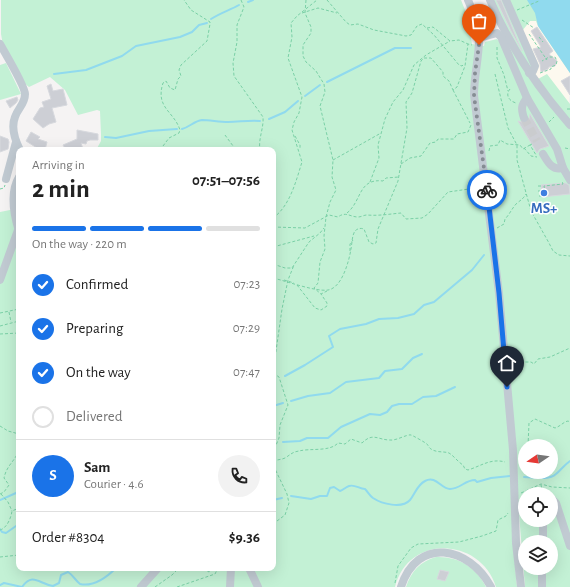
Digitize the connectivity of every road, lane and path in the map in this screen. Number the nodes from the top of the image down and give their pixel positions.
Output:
1 (184, 0) edge
2 (241, 0) edge
3 (306, 0) edge
4 (317, 0) edge
5 (327, 0) edge
6 (468, 0) edge
7 (490, 0) edge
8 (506, 0) edge
9 (539, 1) edge
10 (512, 12) junction
11 (301, 13) junction
12 (305, 13) junction
13 (338, 13) junction
14 (521, 23) dead end
15 (426, 28) junction
16 (534, 28) dead end
17 (525, 29) dead end
18 (499, 32) junction
19 (539, 37) dead end
20 (479, 38) junction
21 (450, 41) junction
22 (543, 42) dead end
23 (0, 44) edge
24 (442, 45) junction
25 (550, 53) dead end
26 (552, 56) junction
27 (559, 57) dead end
28 (424, 58) junction
29 (556, 58) junction
30 (465, 64) junction
31 (529, 73) junction
32 (495, 74) dead end
33 (541, 74) dead end
34 (452, 88) junction
35 (510, 89) dead end
36 (508, 91) junction
37 (525, 100) junction
38 (559, 113) junction
39 (524, 118) tunnel mouth
40 (549, 122) dead end
41 (570, 125) edge
42 (381, 133) junction
43 (225, 135) dead end
44 (294, 136) junction
45 (517, 145) junction
46 (18, 146) edge
47 (162, 147) edge
48 (234, 147) edge
49 (260, 147) edge
50 (524, 148) junction
51 (299, 150) junction
52 (16, 151) edge
53 (534, 152) dead end
54 (487, 154) dead end
55 (540, 155) joint
56 (333, 160) junction
57 (401, 164) junction
58 (563, 168) junction
59 (399, 177) junction
60 (6, 178) dead end
61 (566, 181) edge
62 (370, 182) junction
63 (16, 183) edge
64 (538, 186) dead end
65 (544, 186) junction
66 (4, 188) dead end
67 (0, 189) edge
68 (538, 191) dead end
69 (545, 191) junction
70 (487, 193) junction
71 (526, 193) junction
72 (539, 196) dead end
73 (16, 208) edge
74 (346, 213) junction
75 (384, 215) junction
76 (276, 216) edge
77 (326, 217) junction
78 (276, 227) edge
79 (324, 227) junction
80 (496, 229) dead end
81 (315, 236) junction
82 (16, 238) edge
83 (353, 239) junction
84 (276, 246) edge
85 (350, 254) junction
86 (570, 256) edge
87 (276, 265) edge
88 (294, 266) junction
89 (0, 277) edge
90 (276, 278) edge
91 (288, 281) junction
92 (296, 284) junction
93 (314, 288) junction
94 (328, 290) junction
95 (321, 294) junction
96 (16, 310) edge
97 (8, 311) junction
98 (0, 313) edge
99 (16, 322) edge
100 (11, 323) junction
101 (0, 326) edge
102 (16, 332) edge
103 (0, 334) edge
104 (276, 347) edge
105 (570, 348) edge
106 (505, 358) junction
107 (276, 376) edge
108 (570, 422) edge
109 (0, 426) edge
110 (16, 433) edge
111 (528, 439) edge
112 (276, 445) edge
113 (16, 457) edge
114 (276, 460) edge
115 (514, 465) junction
116 (276, 470) edge
117 (541, 484) junction
118 (542, 487) edge
119 (570, 488) edge
120 (0, 494) edge
121 (515, 496) junction
122 (515, 508) junction
123 (16, 509) edge
124 (558, 509) edge
125 (12, 511) junction
126 (276, 522) edge
127 (0, 530) edge
128 (570, 546) edge
129 (16, 555) edge
130 (0, 557) edge
131 (155, 571) edge
132 (176, 571) edge
133 (216, 571) edge
134 (231, 571) edge
135 (250, 571) edge
136 (542, 575) edge
137 (141, 587) edge
138 (155, 587) edge
139 (177, 587) edge
140 (230, 587) edge
141 (258, 587) edge
142 (394, 587) edge
143 (401, 587) edge
144 (491, 587) edge
145 (521, 587) edge
146 (542, 587) edge

1 - 47 path
2 - 49 path
3 - 12 path
4 - 11 path
5 - 13 path
6 - 20 street
7 - 18 street
8 - 10 street
9 - 10 path
10 - 31 street
11 - 12 path
11 - 44 path
12 - 13 path
12 - 56 path
13 - 15 path
14 - 16 path
15 - 21 path
15 - 24 path
17 - 26 path
18 - 20 street
18 - 31 street
18 - 36 path
18 - 37 street
19 - 22 path
20 - 70 street
21 - 24 path
21 - 30 path
23 - 46 street
24 - 28 path
24 - 30 path
25 - 26 path
26 - 29 path
27 - 29 path
28 - 34 path
28 - 42 path
28 - 57 path
29 - 33 path
30 - 34 path
31 - 38 street
32 - 45 path
34 - 57 path
35 - 36 path
36 - 37 path
37 - 39 street
37 - 58 street
38 - 40 path
38 - 41 street
42 - 56 path
42 - 62 path
43 - 48 path
44 - 51 path
44 - 51 path
45 - 50 path
45 - 54 path
45 - 71 path
50 - 53 path
50 - 55 path
51 - 76 path
52 - 60 street
55 - 58 street
56 - 77 path
57 - 59 path
58 - 61 street
59 - 62 path
59 - 75 path
61 - 65 path
62 - 74 path
63 - 73 street
64 - 65 path
65 - 69 path
66 - 67 path
68 - 69 path
69 - 72 path
70 - 75 path
70 - 106 street
71 - 80 path
71 - 86 path
74 - 75 path
74 - 77 path
75 - 83 path
77 - 78 path
77 - 79 path
79 - 81 path
79 - 93 path
81 - 84 path
81 - 88 path
82 - 89 street
83 - 85 path
83 - 85 path
85 - 94 path
87 - 88 path
88 - 91 path
90 - 91 path
91 - 92 path
91 - 92 path
91 - 104 path
92 - 93 path
92 - 95 path
93 - 94 path
93 - 95 path
94 - 95 path
96 - 97 path
97 - 98 path
97 - 100 path
99 - 100 path
100 - 101 path
102 - 103 path
105 - 106 path
106 - 115 street
107 - 112 path
108 - 111 path
109 - 110 path
113 - 120 path
114 - 115 path
115 - 121 street
116 - 126 path
117 - 118 path
117 - 119 path
117 - 121 path
120 - 125 path
121 - 122 street
122 - 142 path
122 - 145 street
123 - 125 path
124 - 128 street
125 - 127 path
129 - 130 path
131 - 137 street
132 - 138 path
133 - 139 path
134 - 140 street
135 - 141 street
136 - 146 street
143 - 144 street

